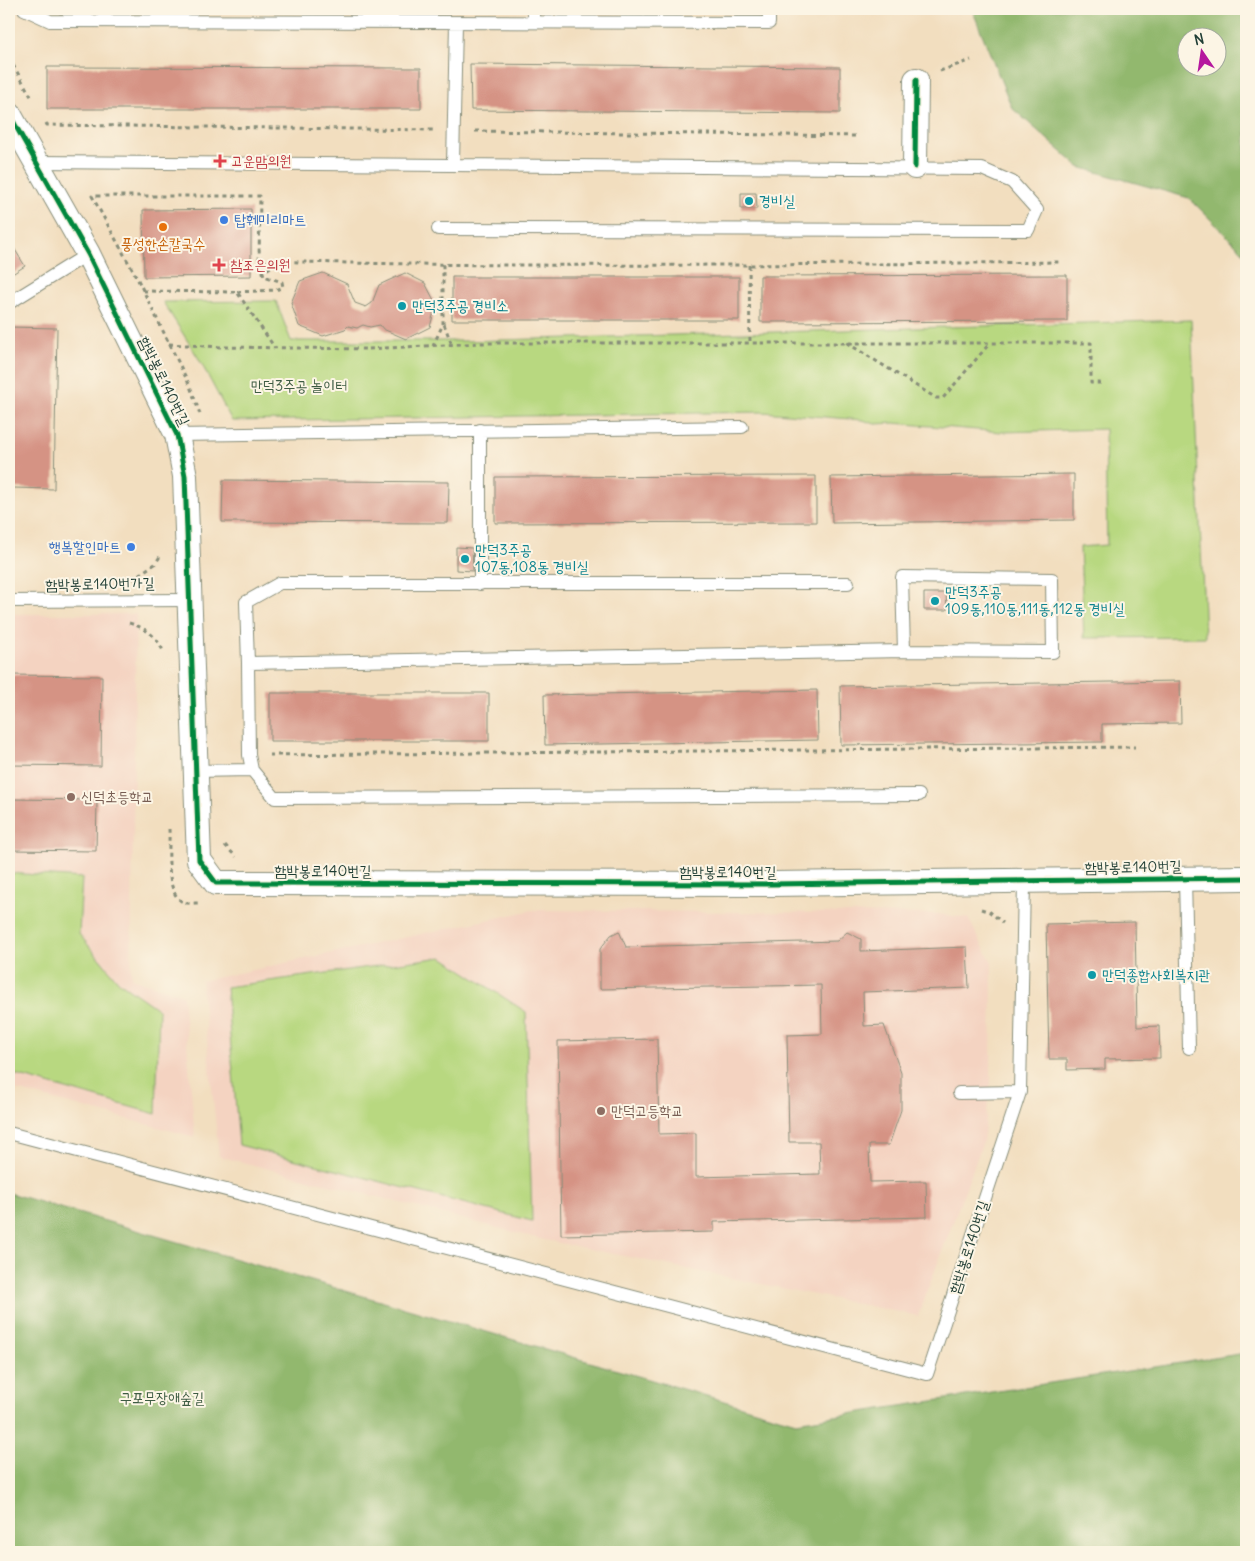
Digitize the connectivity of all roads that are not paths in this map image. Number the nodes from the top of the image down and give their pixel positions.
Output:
1 (24, 9) edge
2 (769, 9) edge
3 (534, 15) edge
4 (456, 23) junction
5 (916, 80) road end
6 (9, 114) edge
7 (36, 162) junction
8 (453, 164) junction
9 (915, 167) junction
10 (438, 229) dead end
11 (88, 254) junction
12 (9, 303) edge
13 (742, 427) dead end
14 (480, 430) junction
15 (177, 435) junction
16 (848, 583) dead end
17 (480, 584) junction
18 (191, 600) junction
19 (9, 601) edge
20 (904, 651) junction
21 (248, 662) junction
22 (252, 770) junction
23 (194, 771) junction
24 (918, 794) dead end
25 (1246, 878) edge
26 (1185, 879) junction
27 (1024, 882) junction
28 (1190, 1048) dead end
29 (1020, 1092) junction
30 (959, 1093) dead end
31 (9, 1133) edge

1 - 4 lane
2 - 3 lane
3 - 4 lane
4 - 8 lane
5 - 9 street
6 - 7 street, 함박봉로140번길
7 - 8 lane
7 - 11 street, 함박봉로140번길
8 - 9 lane
9 - 10 lane
11 - 12 lane
11 - 15 street, 함박봉로140번길
13 - 14 lane
14 - 15 lane
14 - 17 lane
15 - 18 street, 함박봉로140번길
16 - 17 lane
17 - 21 lane
18 - 19 lane, 함박봉로140번가길
18 - 23 street, 함박봉로140번길
20 - 20 lane
20 - 21 lane
21 - 22 lane
22 - 23 lane
22 - 24 lane
23 - 27 street, 함박봉로140번길
25 - 26 street, 함박봉로140번길
26 - 27 street, 함박봉로140번길
26 - 28 lane
27 - 29 lane, 함박봉로140번길
29 - 30 lane
29 - 31 lane, 함박봉로140번길

